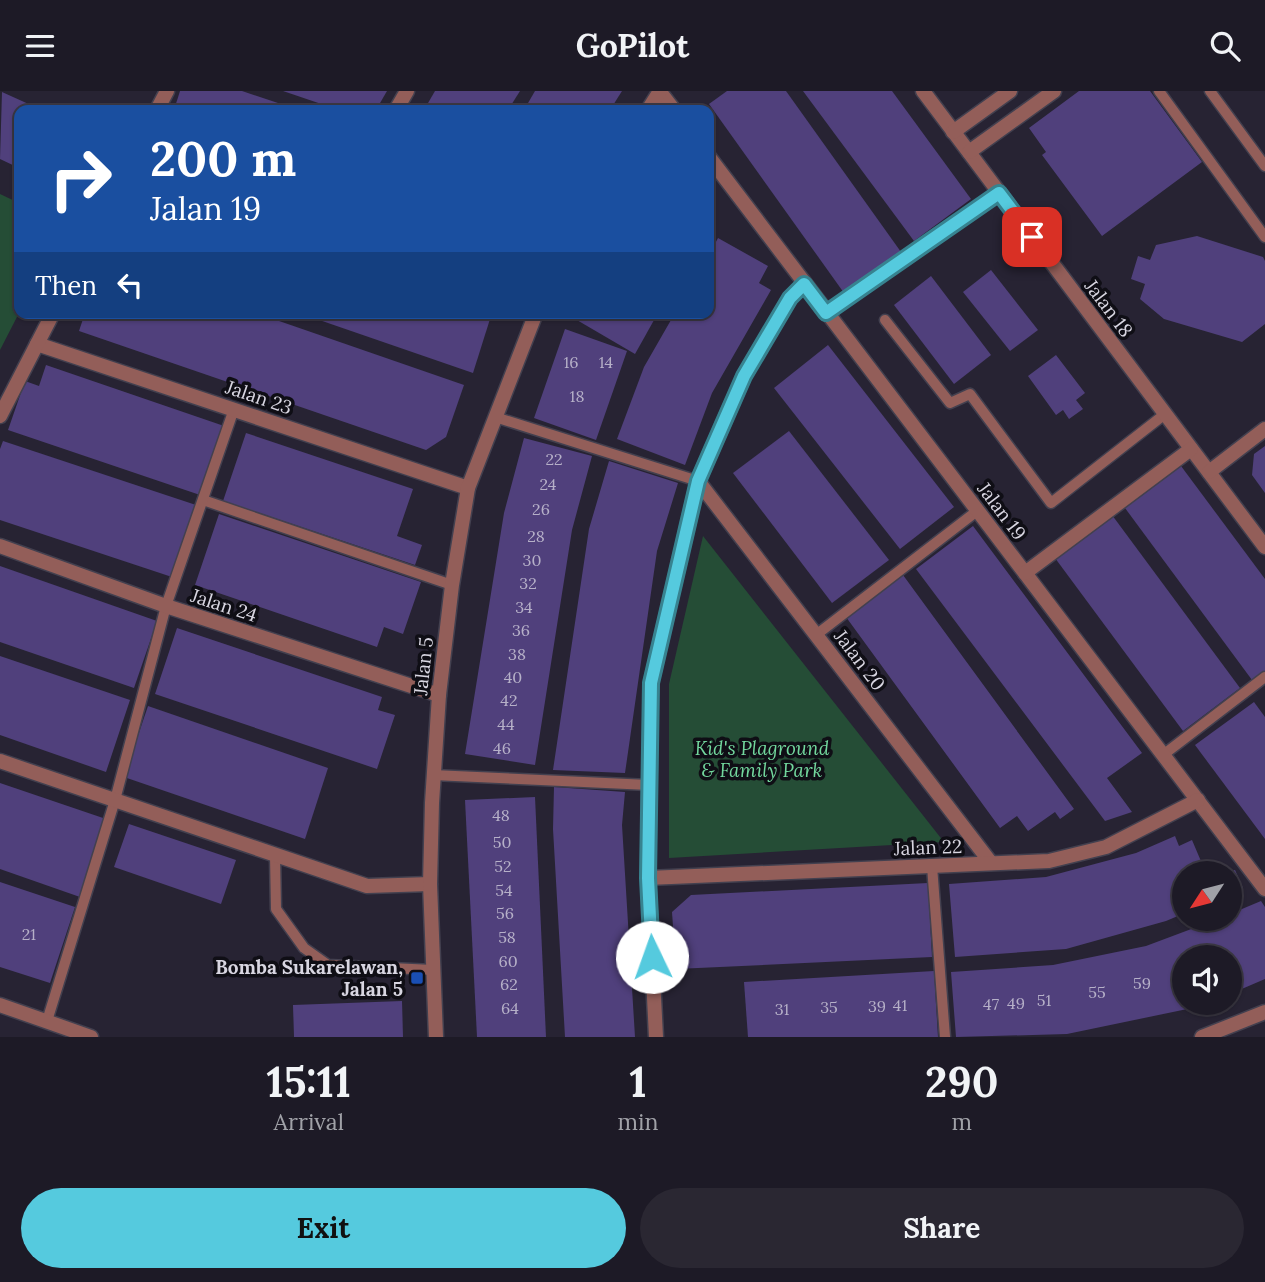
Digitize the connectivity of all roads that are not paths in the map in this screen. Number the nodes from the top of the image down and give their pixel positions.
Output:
1 (923, 91) edge
2 (1010, 91) edge
3 (1054, 91) edge
4 (1159, 91) edge
5 (1210, 91) edge
6 (953, 132) junction
7 (969, 152) junction
8 (714, 164) edge
9 (1265, 166) edge
10 (999, 193) junction
11 (1265, 237) edge
12 (804, 284) junction
13 (826, 313) junction
14 (50, 319) edge
15 (534, 319) edge
16 (885, 320) dead end
17 (37, 344) junction
18 (234, 409) junction
19 (1165, 415) junction
20 (0, 417) edge
21 (495, 417) junction
22 (1265, 429) edge
23 (1191, 449) junction
24 (1209, 472) junction
25 (698, 481) junction
26 (468, 488) junction
27 (203, 500) junction
28 (977, 511) junction
29 (0, 546) edge
30 (1265, 547) edge
31 (1024, 573) junction
32 (452, 585) junction
33 (166, 606) junction
34 (816, 635) junction
35 (1265, 677) edge
36 (439, 695) junction
37 (1163, 755) junction
38 (0, 761) edge
39 (433, 775) junction
40 (649, 785) junction
41 (115, 800) junction
42 (1198, 800) junction
43 (275, 856) junction
44 (991, 863) junction
45 (932, 866) junction
46 (648, 878) junction
47 (430, 884) junction
48 (1265, 889) edge
49 (433, 970) junction
50 (0, 1005) edge
51 (1265, 1012) edge
52 (47, 1021) junction
53 (92, 1037) edge
54 (436, 1037) edge
55 (656, 1037) edge
56 (945, 1037) edge
57 (1202, 1037) edge

1 - 6 street, Jalan 18
2 - 6 street
3 - 7 street
4 - 11 lane
5 - 9 lane
6 - 7 street, Jalan 18
7 - 10 street, Jalan 18
8 - 12 street, Jalan 19
10 - 13 lane
10 - 19 street, Jalan 18
12 - 13 street, Jalan 19
12 - 25 street
13 - 28 street, Jalan 19
14 - 17 street
15 - 21 street, Jalan 5
16 - 19 lane
17 - 18 street, Jalan 23
17 - 20 street
18 - 26 street, Jalan 23
18 - 27 lane
19 - 23 street, Jalan 18
21 - 25 lane
21 - 26 street, Jalan 5
22 - 24 street
23 - 24 street, Jalan 18
23 - 31 street
24 - 30 street, Jalan 18
25 - 34 street, Jalan 20
25 - 40 street
26 - 32 street, Jalan 5
27 - 32 lane
27 - 33 lane
28 - 31 street, Jalan 19
28 - 34 lane
29 - 33 street, Jalan 24
31 - 37 street, Jalan 19
32 - 36 street, Jalan 5
33 - 36 street, Jalan 24
33 - 41 lane
34 - 44 street, Jalan 20
35 - 37 lane
36 - 39 street, Jalan 5
37 - 42 street, Jalan 19
38 - 41 street
39 - 40 lane
39 - 47 street, Jalan 5
40 - 46 street
41 - 43 street
41 - 52 lane
42 - 44 street, Jalan 22
42 - 48 street, Jalan 19
43 - 47 street
43 - 49 lane
44 - 45 street, Jalan 22
45 - 46 street, Jalan 22
45 - 56 lane
46 - 55 street
47 - 49 street, Jalan 5
49 - 54 street, Jalan 5
50 - 52 street
51 - 57 street
52 - 53 street

